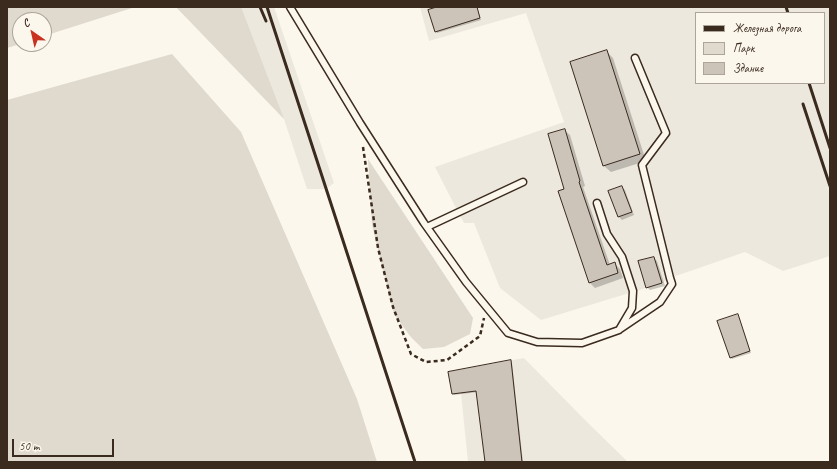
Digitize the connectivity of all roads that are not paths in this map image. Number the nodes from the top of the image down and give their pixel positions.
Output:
1 (290, 7) edge
2 (635, 58) dead end
3 (523, 182) dead end
4 (597, 203) dead end
5 (427, 227) junction
6 (619, 330) junction

1 - 5 lane
2 - 6 lane
3 - 5 lane
4 - 6 lane
5 - 6 lane

